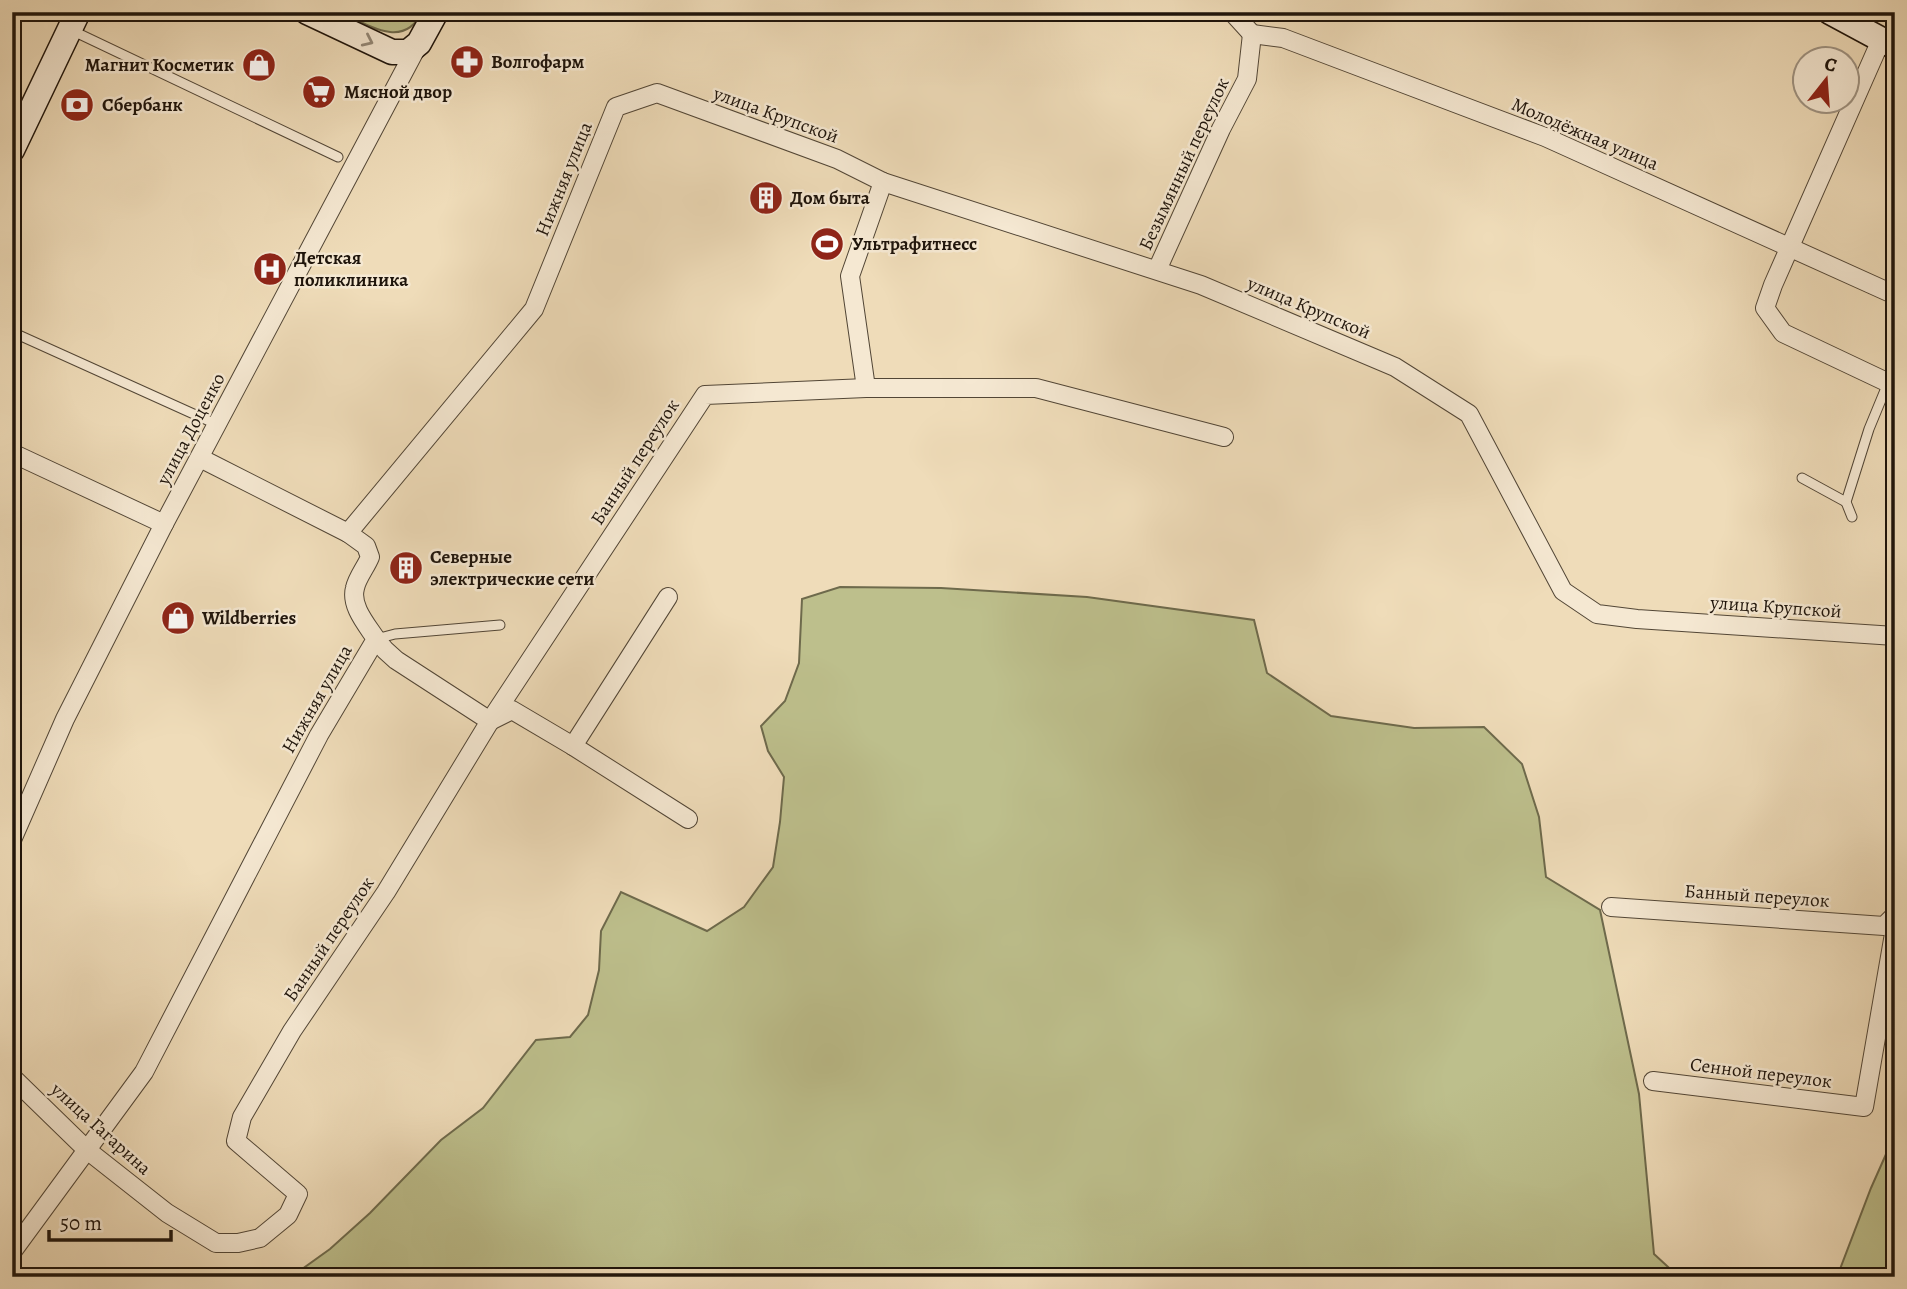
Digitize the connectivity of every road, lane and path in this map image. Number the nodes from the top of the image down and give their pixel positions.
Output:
1 (307, 12) edge
2 (436, 12) edge
3 (1232, 12) edge
4 (1830, 12) edge
5 (74, 21) edge
6 (1252, 34) junction
7 (419, 43) junction
8 (1888, 44) edge
9 (616, 107) joint
10 (12, 149) edge
11 (338, 157) dead end
12 (883, 182) junction
13 (1789, 248) junction
14 (1157, 270) junction
15 (1895, 295) edge
16 (12, 332) edge
17 (1892, 384) edge
18 (866, 388) junction
19 (218, 425) junction
20 (1224, 437) dead end
21 (12, 453) edge
22 (200, 458) junction
23 (1802, 478) dead end
24 (1846, 502) junction
25 (1852, 517) dead end
26 (164, 524) junction
27 (348, 533) junction
28 (668, 597) dead end
29 (500, 625) dead end
30 (1895, 636) edge
31 (376, 639) junction
32 (490, 721) junction
33 (573, 746) junction
34 (688, 819) dead end
35 (12, 840) edge
36 (1611, 907) dead end
37 (1895, 915) edge
38 (1895, 928) edge
39 (12, 1077) edge
40 (1653, 1081) dead end
41 (87, 1150) junction
42 (238, 1242) joint
43 (12, 1252) edge

1 -> 7 main road
2 - 7 main road
3 - 6 street
4 - 8 main road
5 - 10 main road
5 - 11 lane
6 - 13 street, Молодёжная улица
6 - 14 street, Безымянный переулок
7 - 19 street, улица Доценко
8 - 13 street
9 - 12 street, улица Крупской
9 - 27 street, Нижняя улица
12 - 14 street, улица Крупской
12 - 18 street
13 - 15 street, Молодёжная улица
13 - 17 street
14 - 30 street, улица Крупской
16 - 19 lane
17 - 24 lane
18 - 20 street, Банный переулок
18 - 32 street, Банный переулок
19 - 22 street, улица Доценко
21 - 26 street
22 - 26 street, улица Доценко
22 - 27 street
23 - 24 lane
24 - 25 lane
26 - 35 street, улица Доценко
27 - 31 street, Нижняя улица
28 - 33 street
29 - 31 lane
31 - 32 street
31 - 41 street, Нижняя улица
32 - 33 street
32 - 42 street, Банный переулок
33 - 34 street
36 - 37 street, Банный переулок
38 - 40 street, Сенной переулок
39 - 41 street, улица Гагарина
41 - 42 street, улица Гагарина
41 - 43 street, Нижняя улица

